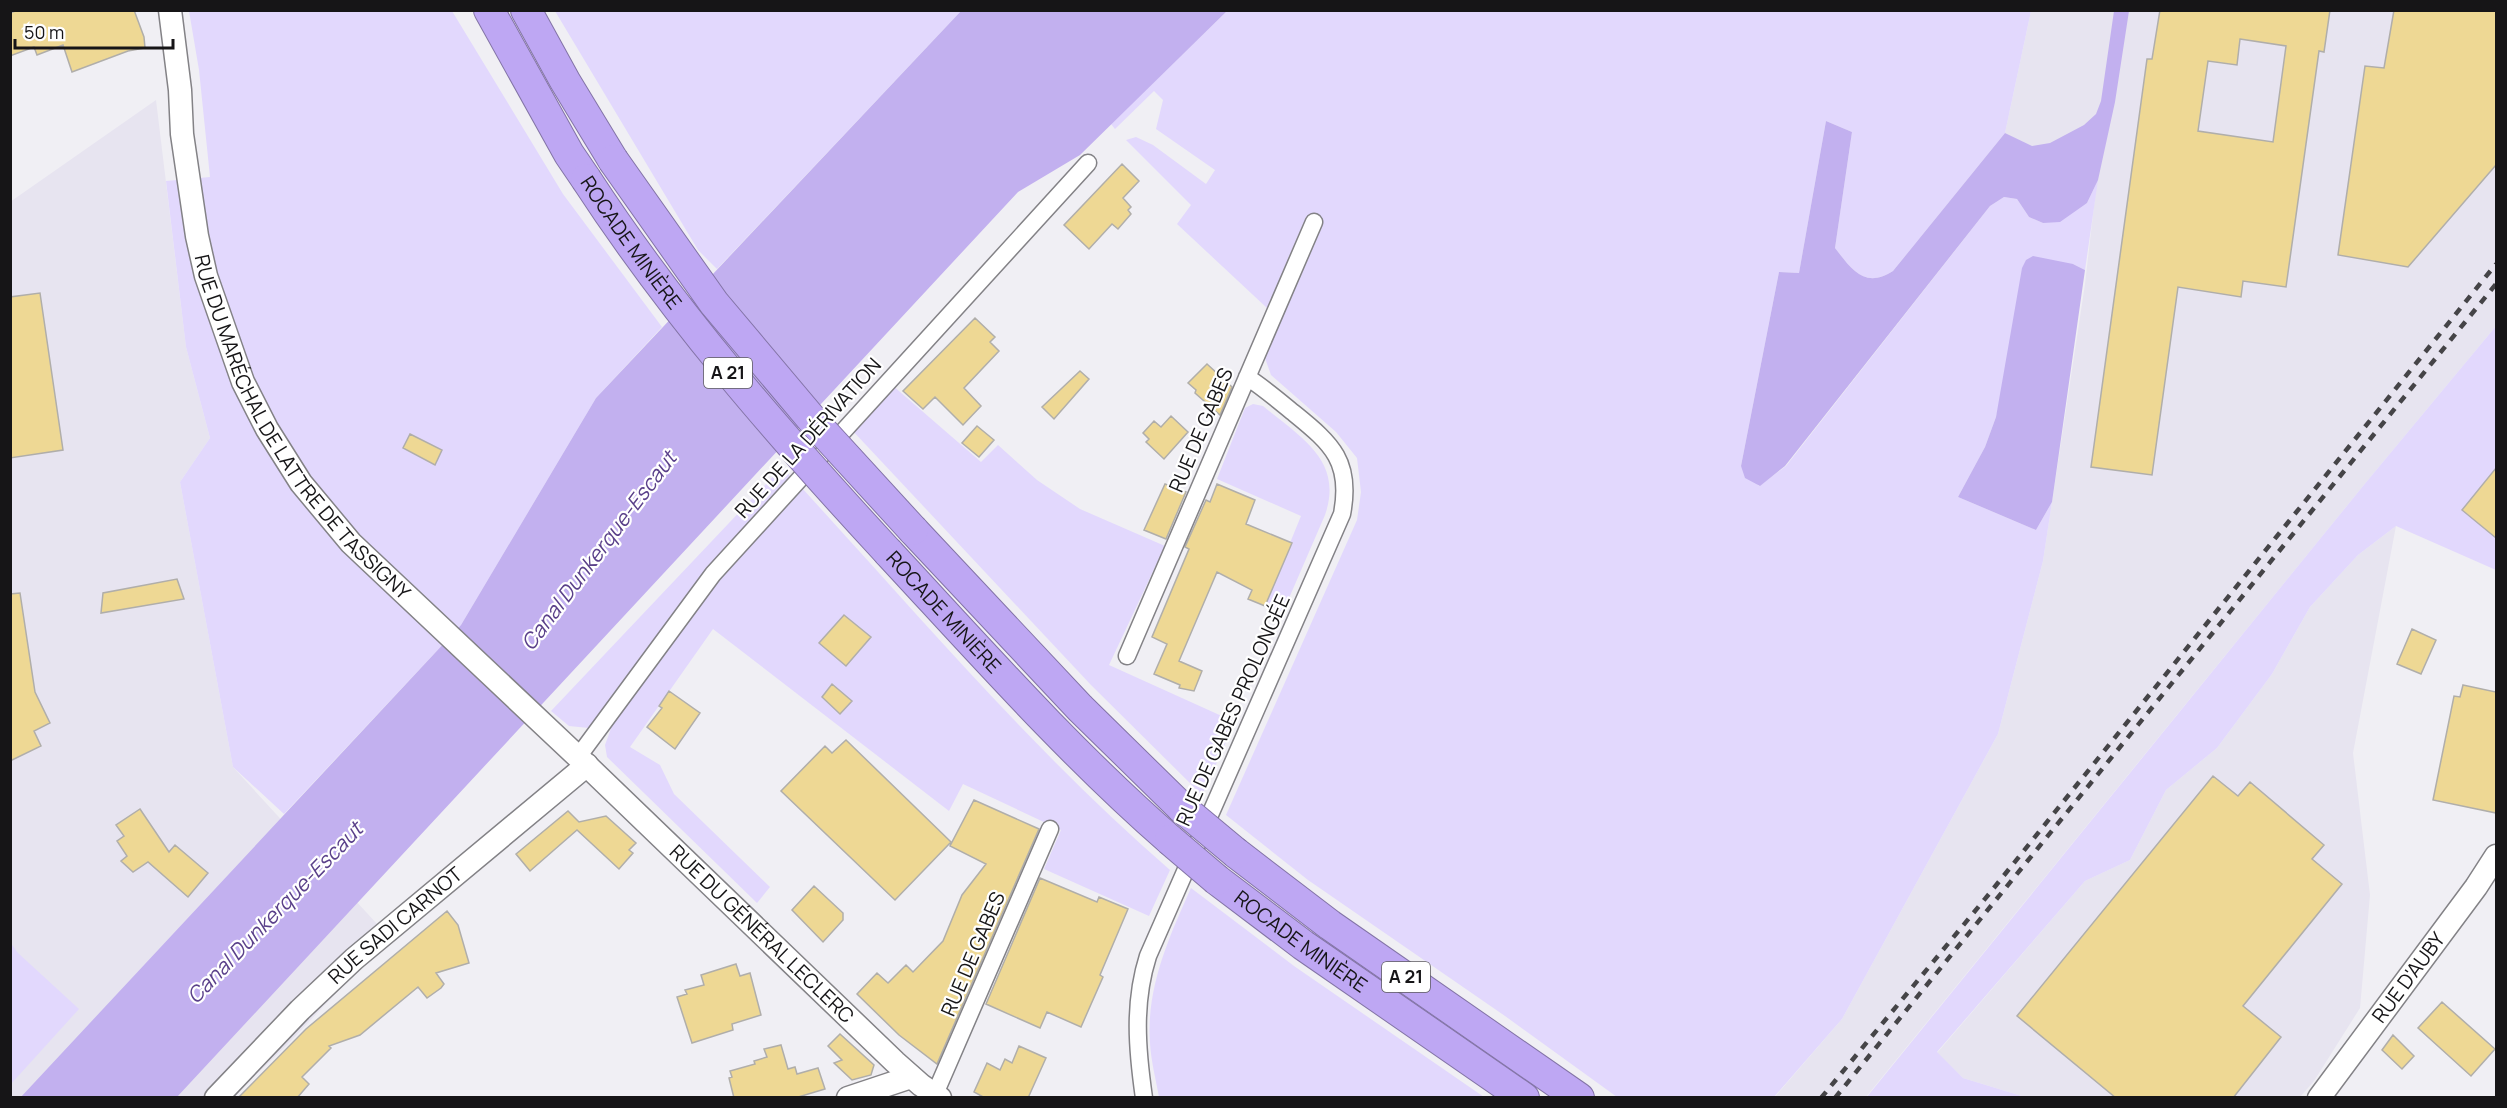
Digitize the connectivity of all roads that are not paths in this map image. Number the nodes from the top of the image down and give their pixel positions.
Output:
1 (170, 10) edge
2 (489, 10) edge
3 (526, 10) edge
4 (1088, 163) dead end
5 (1314, 222) dead end
6 (1247, 377) junction
7 (1127, 656) dead end
8 (578, 758) junction
9 (1050, 830) dead end
10 (2494, 866) edge
11 (911, 1077) junction
12 (938, 1096) edge
13 (216, 1098) edge
14 (848, 1098) edge
15 (1144, 1098) edge
16 (1524, 1098) edge
17 (1579, 1098) edge
18 (2319, 1098) edge

1 - 8 street, RUE DU MARÉCHAL DE LATTRE DE TASSIGNY
2 - 16 highway, ROCADE MINIÈRE / A 21, bridge
3 - 17 highway, ROCADE MINIÈRE / A 21, bridge
4 - 8 street, RUE DE LA DÉRIVATION
5 - 6 street, RUE DE GABES
6 - 7 street, RUE DE GABES
6 - 15 street, RUE DE GABES PROLONGÉE
8 - 11 street, RUE DU GÉNÉRAL LECLERC
8 - 13 street, RUE SADI CARNOT
9 - 12 street, RUE DE GABES
10 - 18 street, RUE D'AUBY
11 - 12 street, RUE DU GÉNÉRAL LECLERC
11 - 14 street

